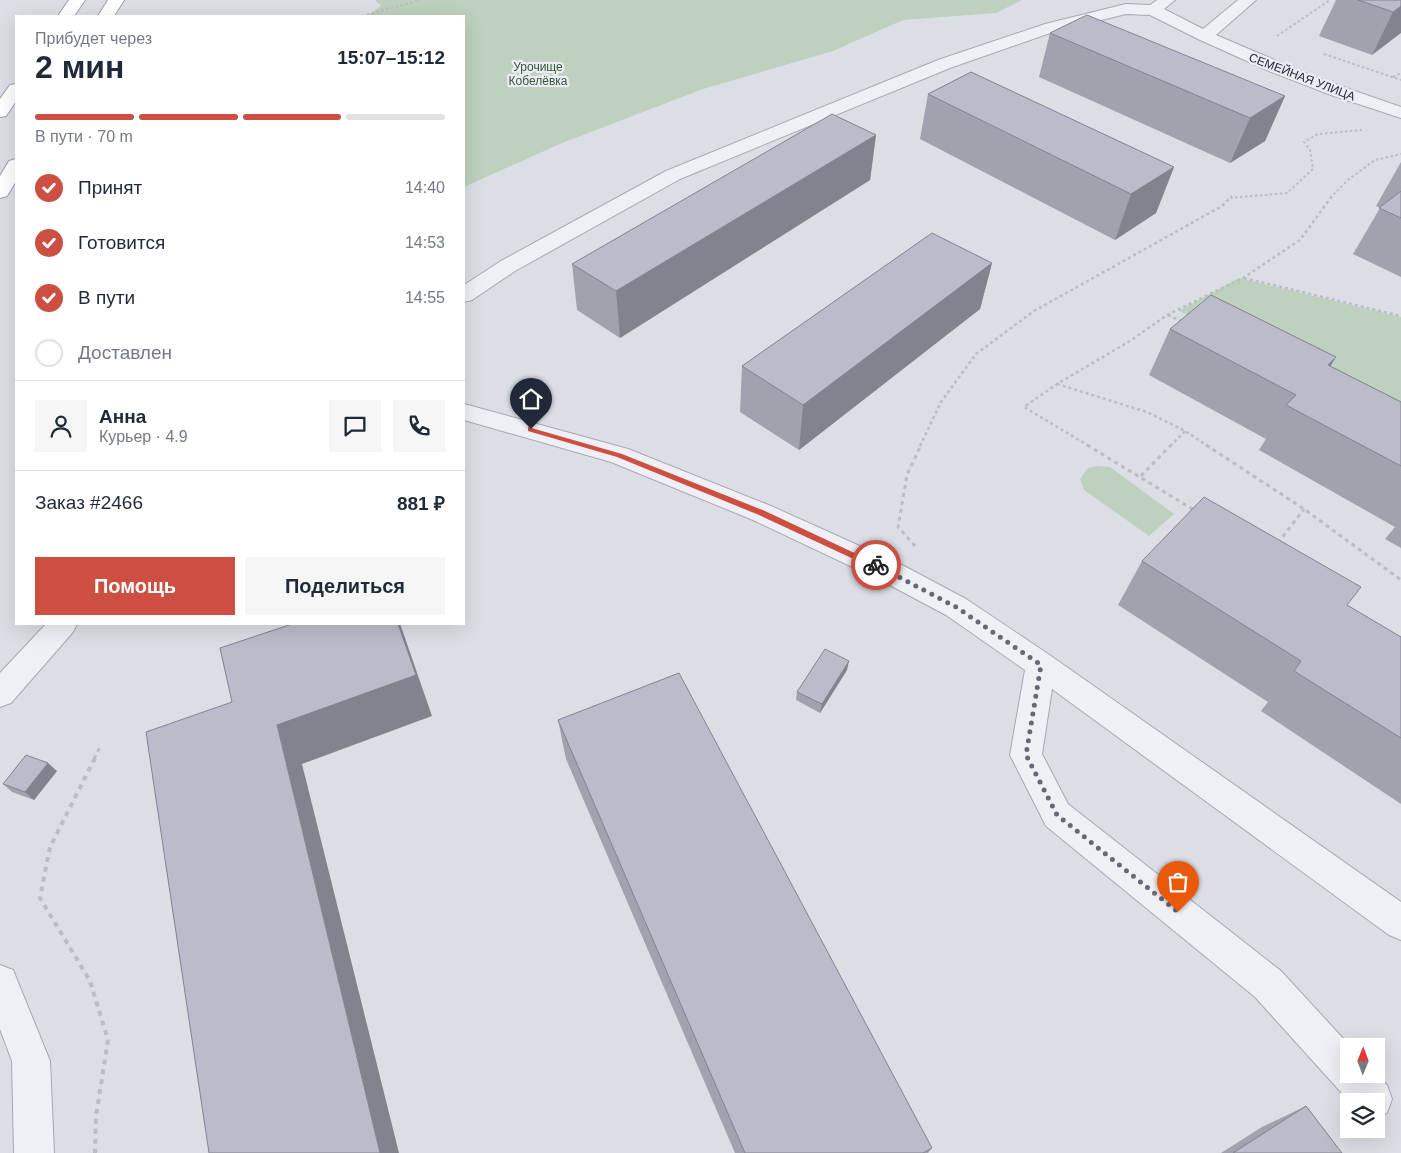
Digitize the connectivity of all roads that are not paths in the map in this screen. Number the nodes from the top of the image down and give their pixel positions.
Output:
1 (77, 0) edge
2 (116, 0) edge
3 (1248, 0) edge
4 (1160, 5) edge
5 (67, 15) edge
6 (107, 15) edge
7 (1204, 36) junction
8 (15, 90) edge
9 (0, 112) edge
10 (1401, 113) edge
11 (15, 167) edge
12 (0, 192) edge
13 (465, 294) edge
14 (465, 412) edge
15 (63, 625) edge
16 (1041, 665) junction
17 (0, 694) edge
18 (1401, 923) edge
19 (0, 983) edge
20 (1340, 1063) edge
21 (34, 1153) edge

1 - 5 main road
2 - 6 main road
3 - 7 street
4 - 7 street, СЕМЕЙНАЯ УЛИЦА
4 - 13 street
7 - 10 street, СЕМЕЙНАЯ УЛИЦА
8 - 9 main road
11 - 12 main road
14 - 16 street
15 - 17 street
16 - 18 street
16 - 20 street
19 - 21 street

